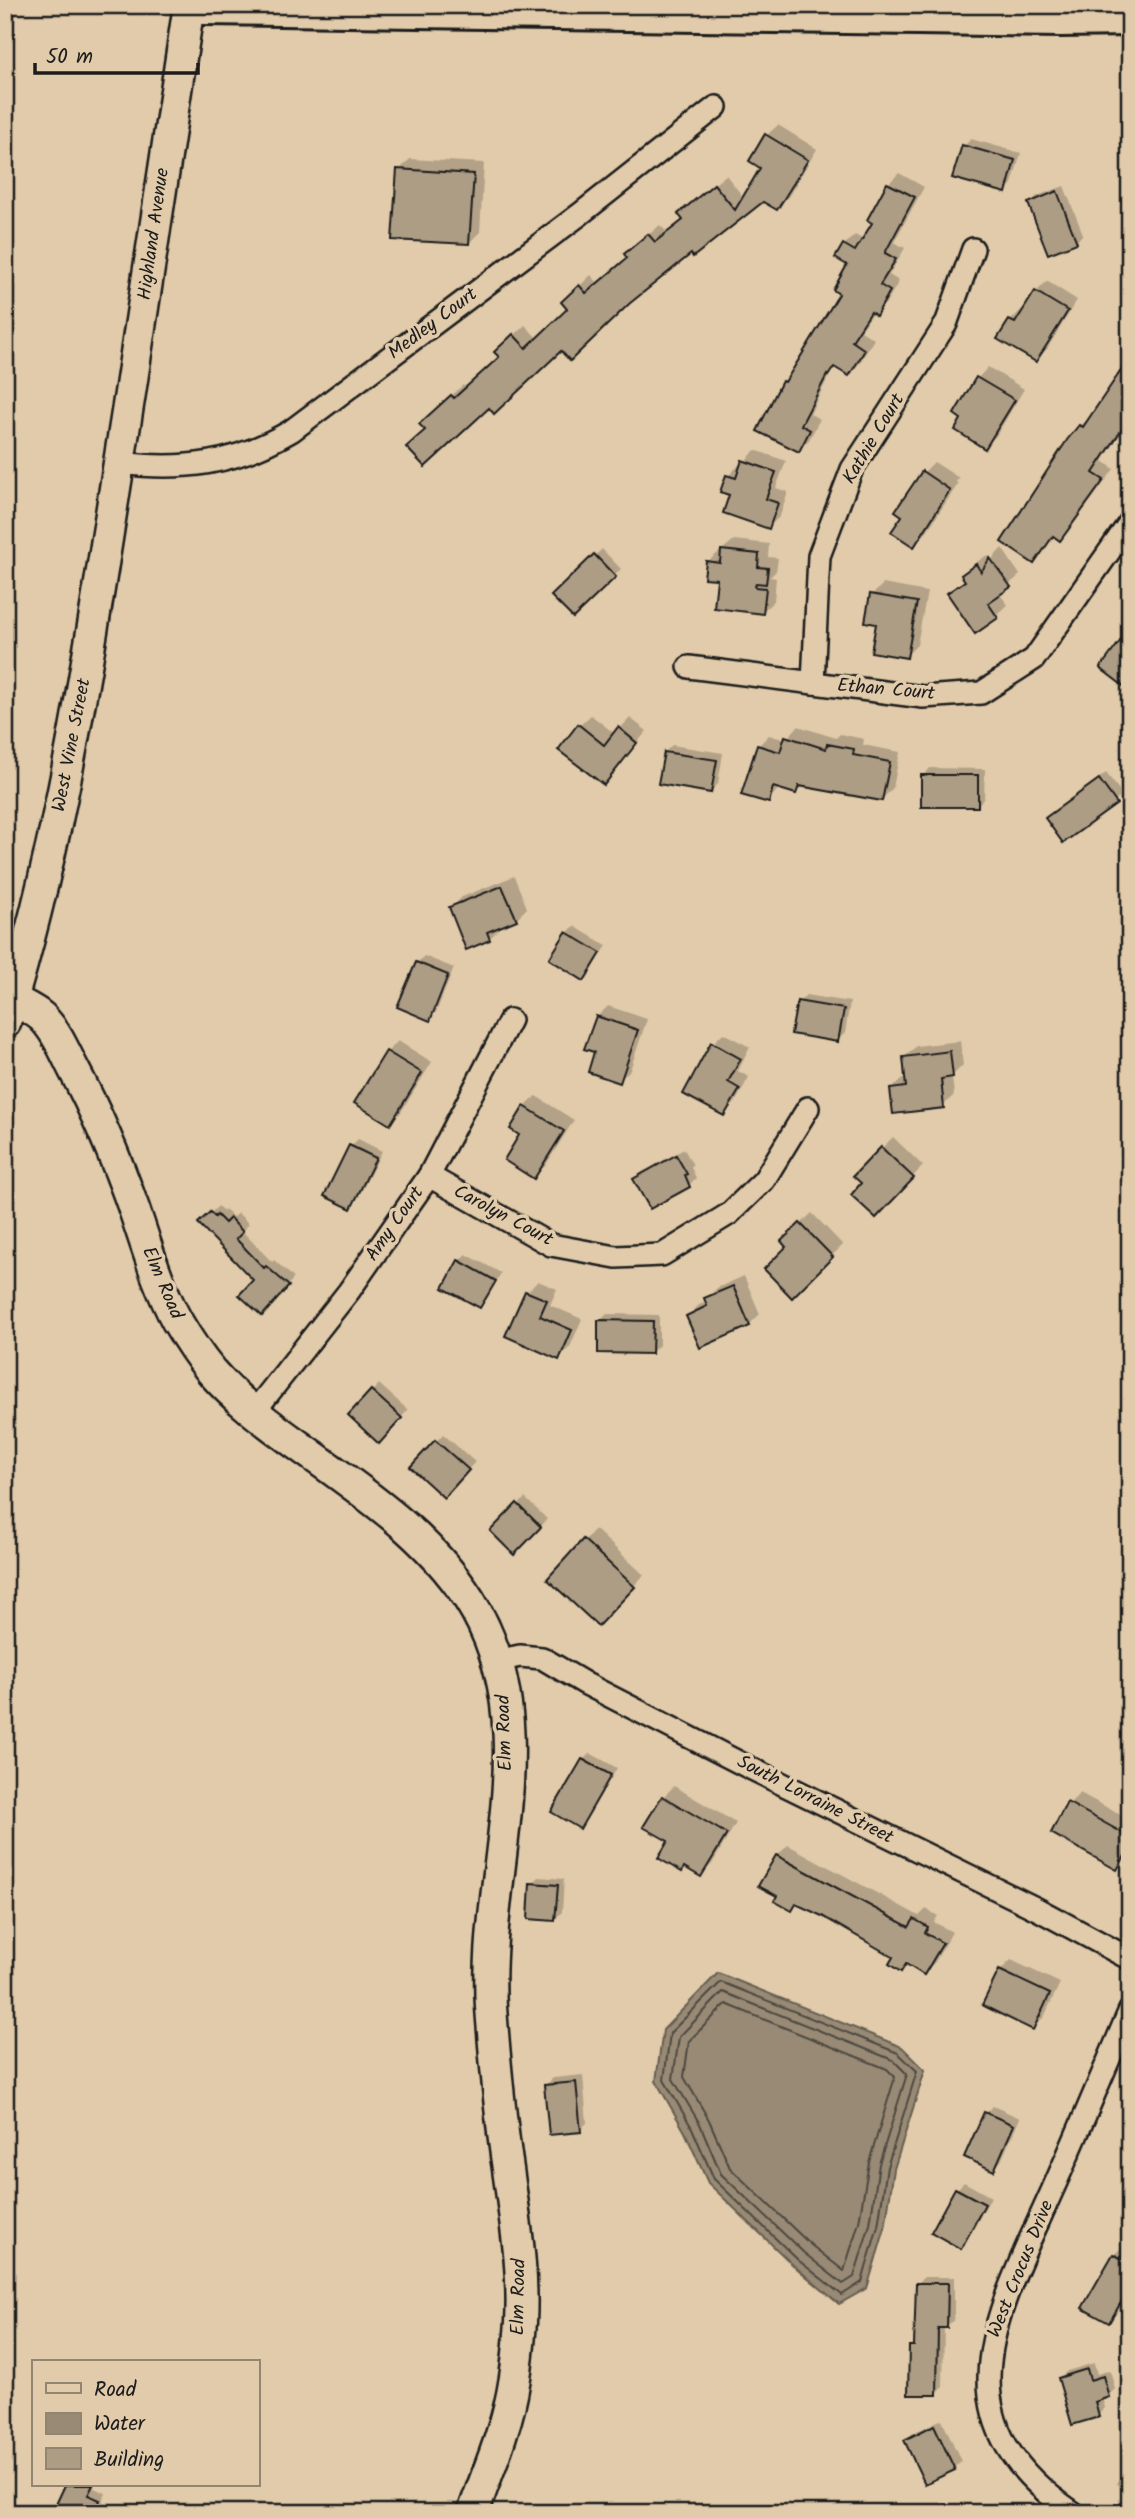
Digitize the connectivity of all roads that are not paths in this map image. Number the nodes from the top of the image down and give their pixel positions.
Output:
1 (188, 5) edge
2 (204, 5) edge
3 (1130, 16) edge
4 (716, 107) dead end
5 (973, 249) dead end
6 (120, 463) junction
7 (1130, 522) edge
8 (689, 667) dead end
9 (813, 683) junction
10 (9, 1011) edge
11 (510, 1020) dead end
12 (807, 1108) dead end
13 (429, 1176) junction
14 (254, 1412) junction
15 (497, 1661) junction
16 (1130, 1959) edge
17 (1130, 2010) edge
18 (473, 2513) edge
19 (1074, 2513) edge

1 - 6 street, Highland Avenue
2 - 3 highway
4 - 6 street, Medley Court
5 - 9 street, Kathie Court
6 - 10 street, West Vine Street
7 - 9 street, Ethan Court
8 - 9 street, Ethan Court
10 - 14 street, Elm Road
11 - 13 street, Amy Court
12 - 13 street, Carolyn Court
13 - 14 street, Amy Court
14 - 15 street, Elm Road
15 - 16 street, South Lorraine Street
15 - 18 street, Elm Road
17 - 19 street, West Crocus Drive

